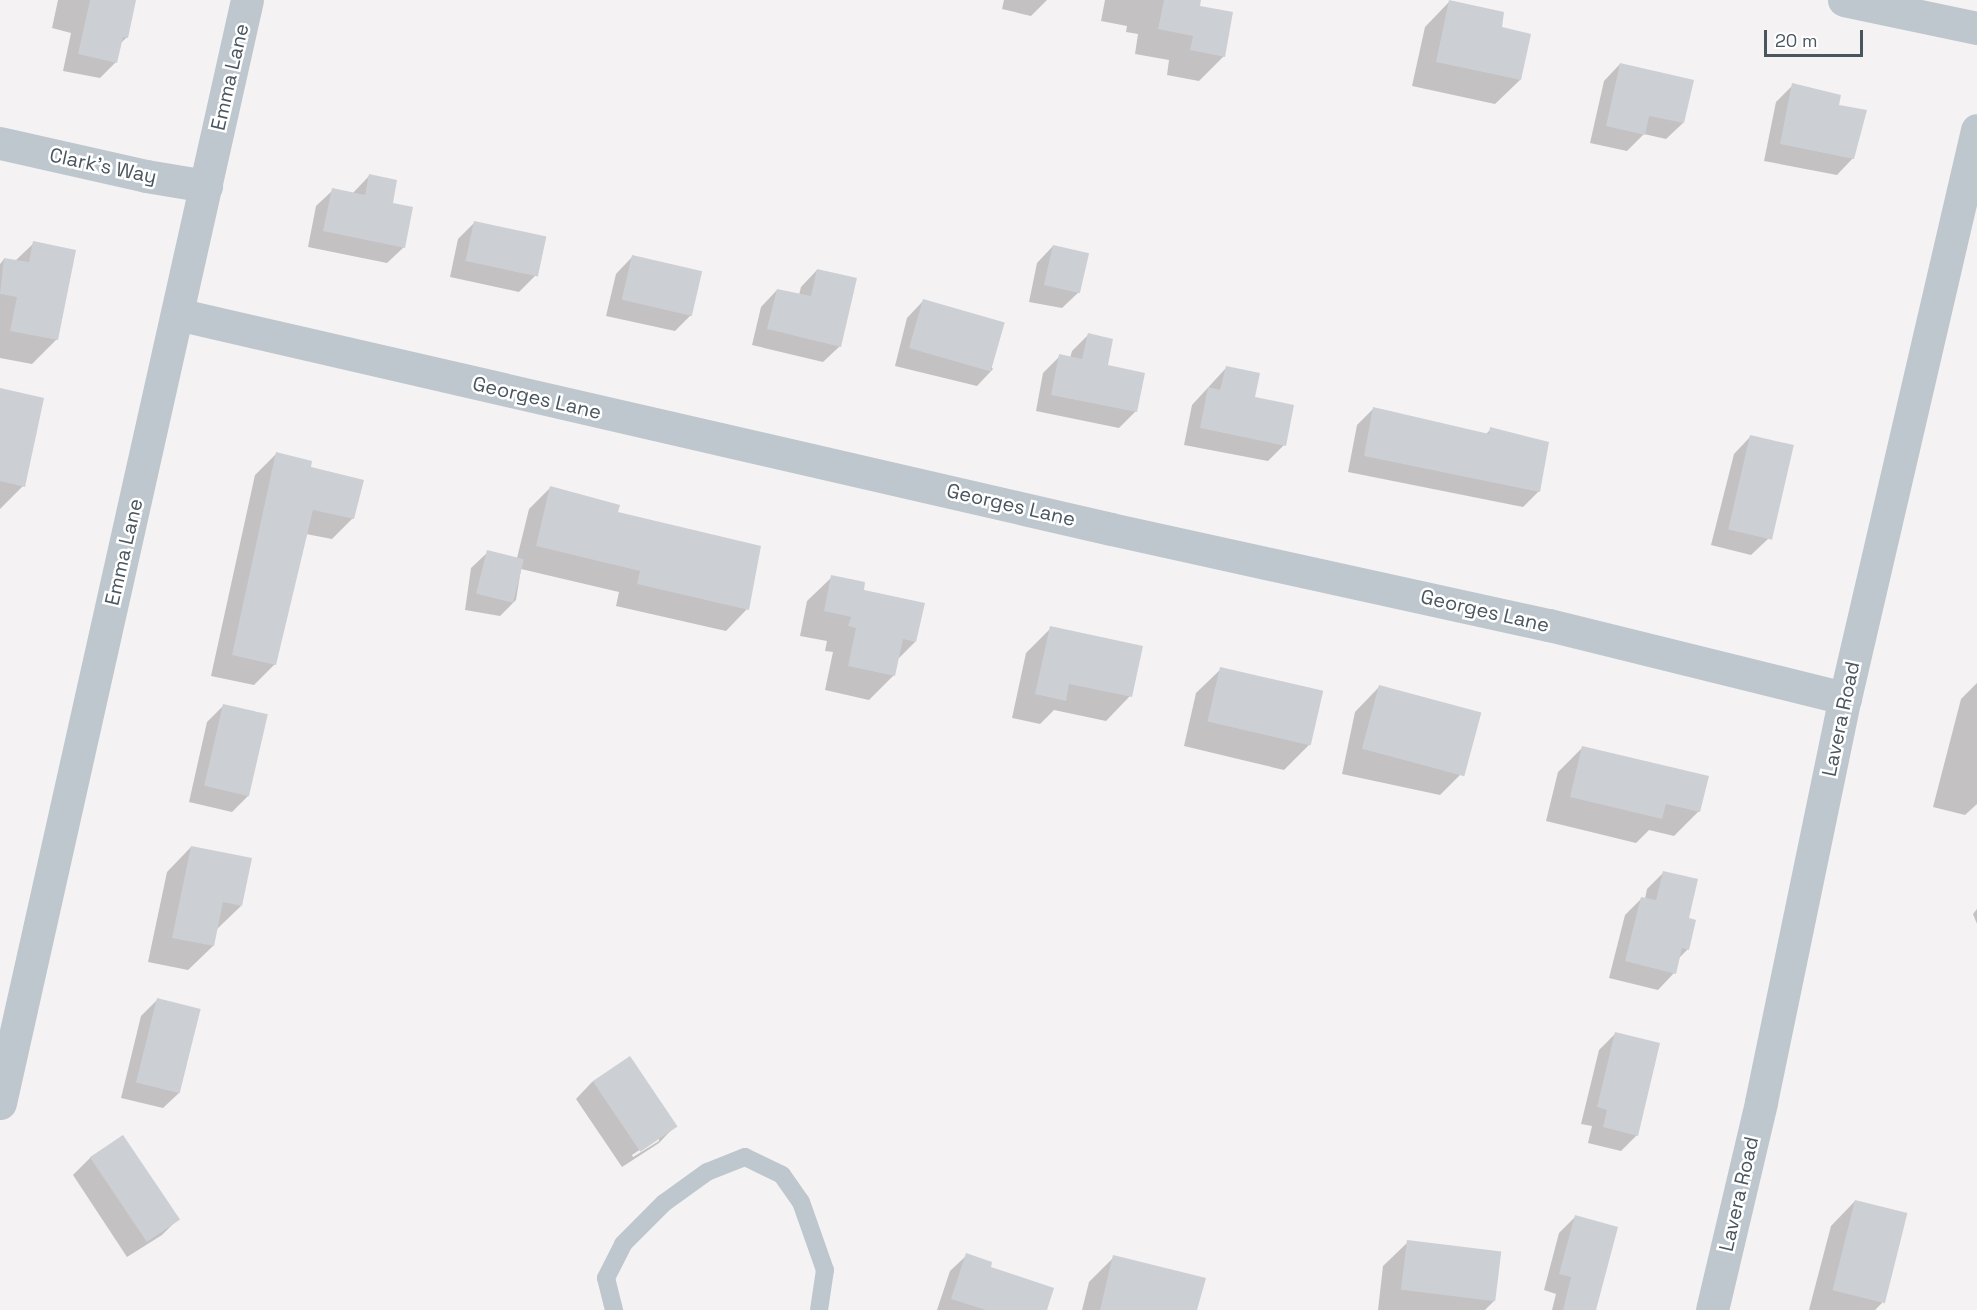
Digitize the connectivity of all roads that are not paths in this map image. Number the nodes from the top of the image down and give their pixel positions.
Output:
1 (247, 0) edge
2 (1844, 0) edge
3 (1977, 28) edge
4 (1977, 130) edge
5 (0, 143) edge
6 (206, 186) junction
7 (177, 314) junction
8 (1845, 698) junction
9 (0, 1103) edge
10 (614, 1310) edge
11 (819, 1310) edge
12 (1712, 1310) edge

1 - 6 street, Emma Lane
2 - 3 street
4 - 8 street, Lavera Road
5 - 6 street, Clark's Way
6 - 7 street, Emma Lane
7 - 8 street, Georges Lane
7 - 9 street, Emma Lane
8 - 12 street, Lavera Road
10 - 11 lane

